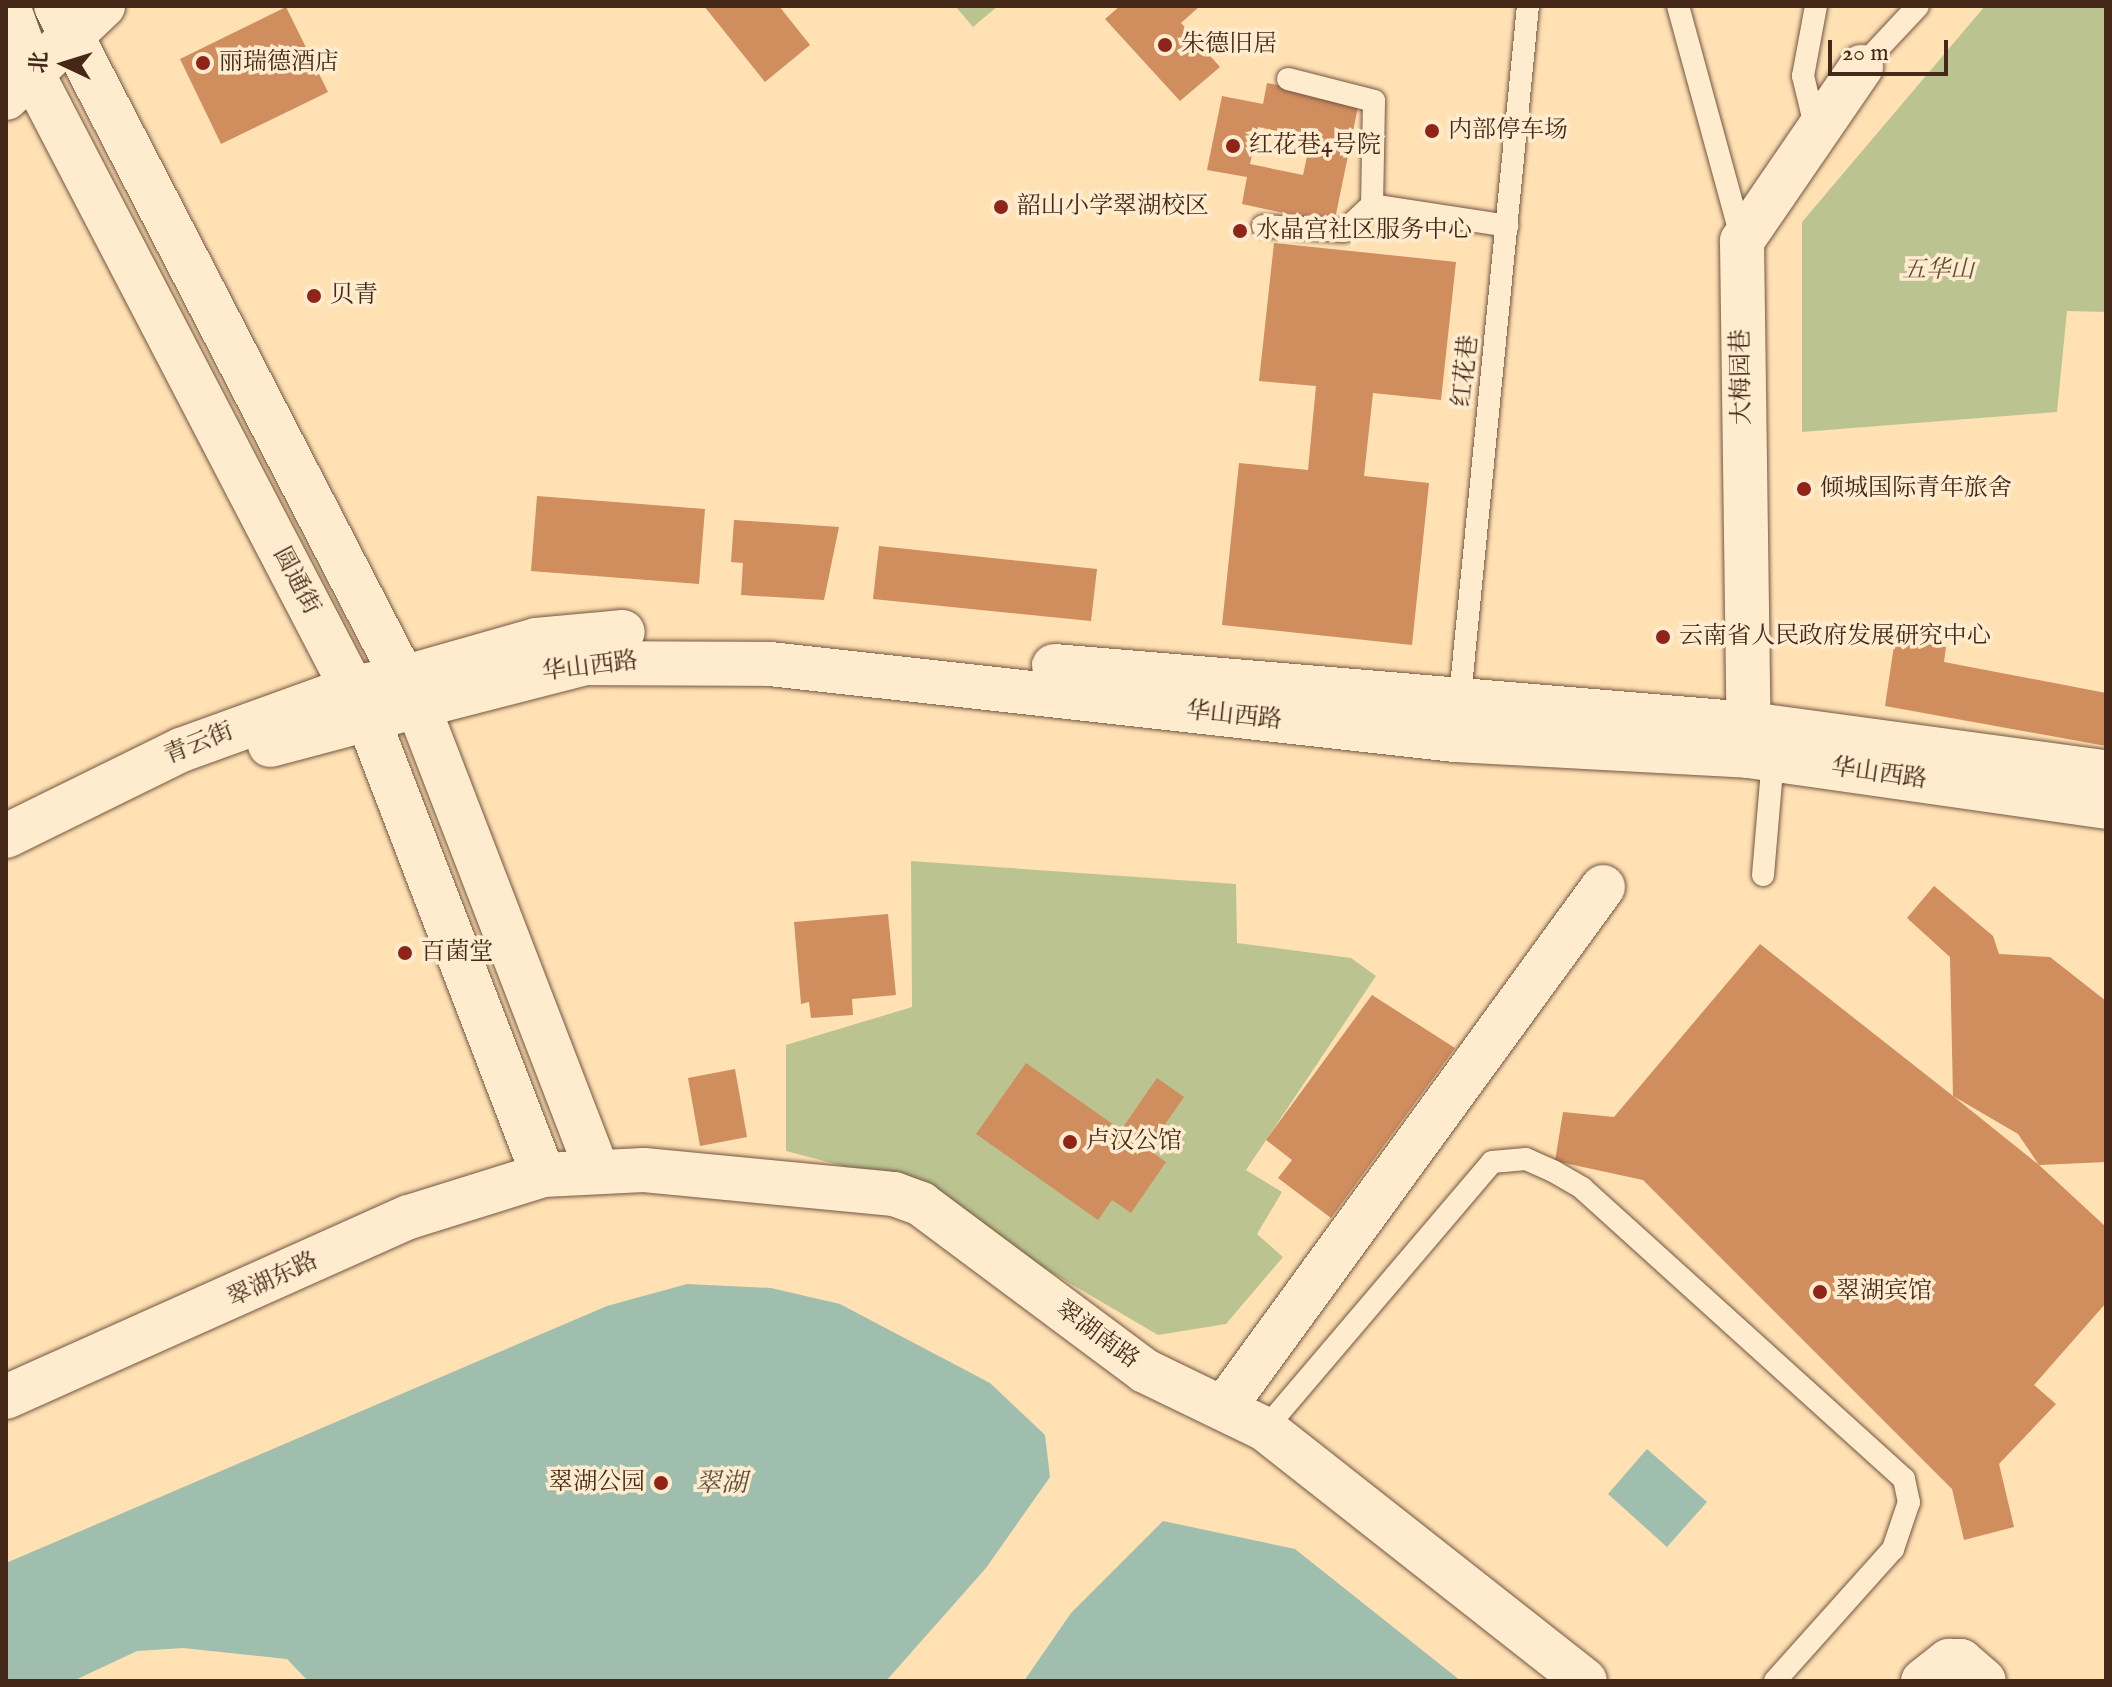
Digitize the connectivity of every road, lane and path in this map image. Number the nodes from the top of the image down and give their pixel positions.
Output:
1 (8, 6) edge
2 (103, 6) edge
3 (1528, 6) edge
4 (1678, 6) edge
5 (1816, 6) edge
6 (1918, 6) edge
7 (61, 20) edge
8 (1861, 67) joint
9 (1288, 79) dead end
10 (19, 86) edge
11 (1817, 132) junction
12 (1372, 205) junction
13 (1263, 226) dead end
14 (1507, 226) junction
15 (1742, 241) junction
16 (411, 693) junction
17 (360, 704) junction
18 (1457, 721) junction
19 (1757, 746) junction
20 (2106, 772) edge
21 (2106, 807) edge
22 (6, 836) edge
23 (6, 863) edge
24 (1763, 875) dead end
25 (1603, 887) dead end
26 (597, 1170) junction
27 (543, 1175) junction
28 (6, 1397) edge
29 (1225, 1406) junction
30 (1265, 1429) junction
31 (1585, 1681) edge
32 (1775, 1681) edge
33 (1923, 1681) edge
34 (1984, 1681) edge

1 - 10 main road, 圆通街
2 - 7 main road
3 - 14 lane, 红花巷
4 - 15 lane, 大梅园巷
5 - 11 lane
6 - 8 lane
7 - 10 main road
7 - 16 main road, 圆通街
8 - 11 main road
9 - 12 lane
10 - 17 main road, 圆通街
11 - 15 main road
12 - 13 lane
12 - 14 lane
14 - 18 lane, 红花巷
15 - 19 main road, 大梅园巷
16 - 17 main road, 青云街
16 - 18 main road, 华山西路
16 - 26 main road, 圆通街
17 - 22 main road, 青云街
17 - 23 main road, 青云街
17 - 27 main road, 圆通街
18 - 19 main road, 华山西路
19 - 20 main road, 华山西路
19 - 21 main road, 华山西路
19 - 24 lane
25 - 29 main road
26 - 27 main road, 翠湖南路
26 - 29 main road, 翠湖南路
27 - 28 main road, 翠湖东路
29 - 30 main road, 翠湖南路
30 - 31 main road, 翠湖南路
30 - 32 lane
33 - 34 main road

